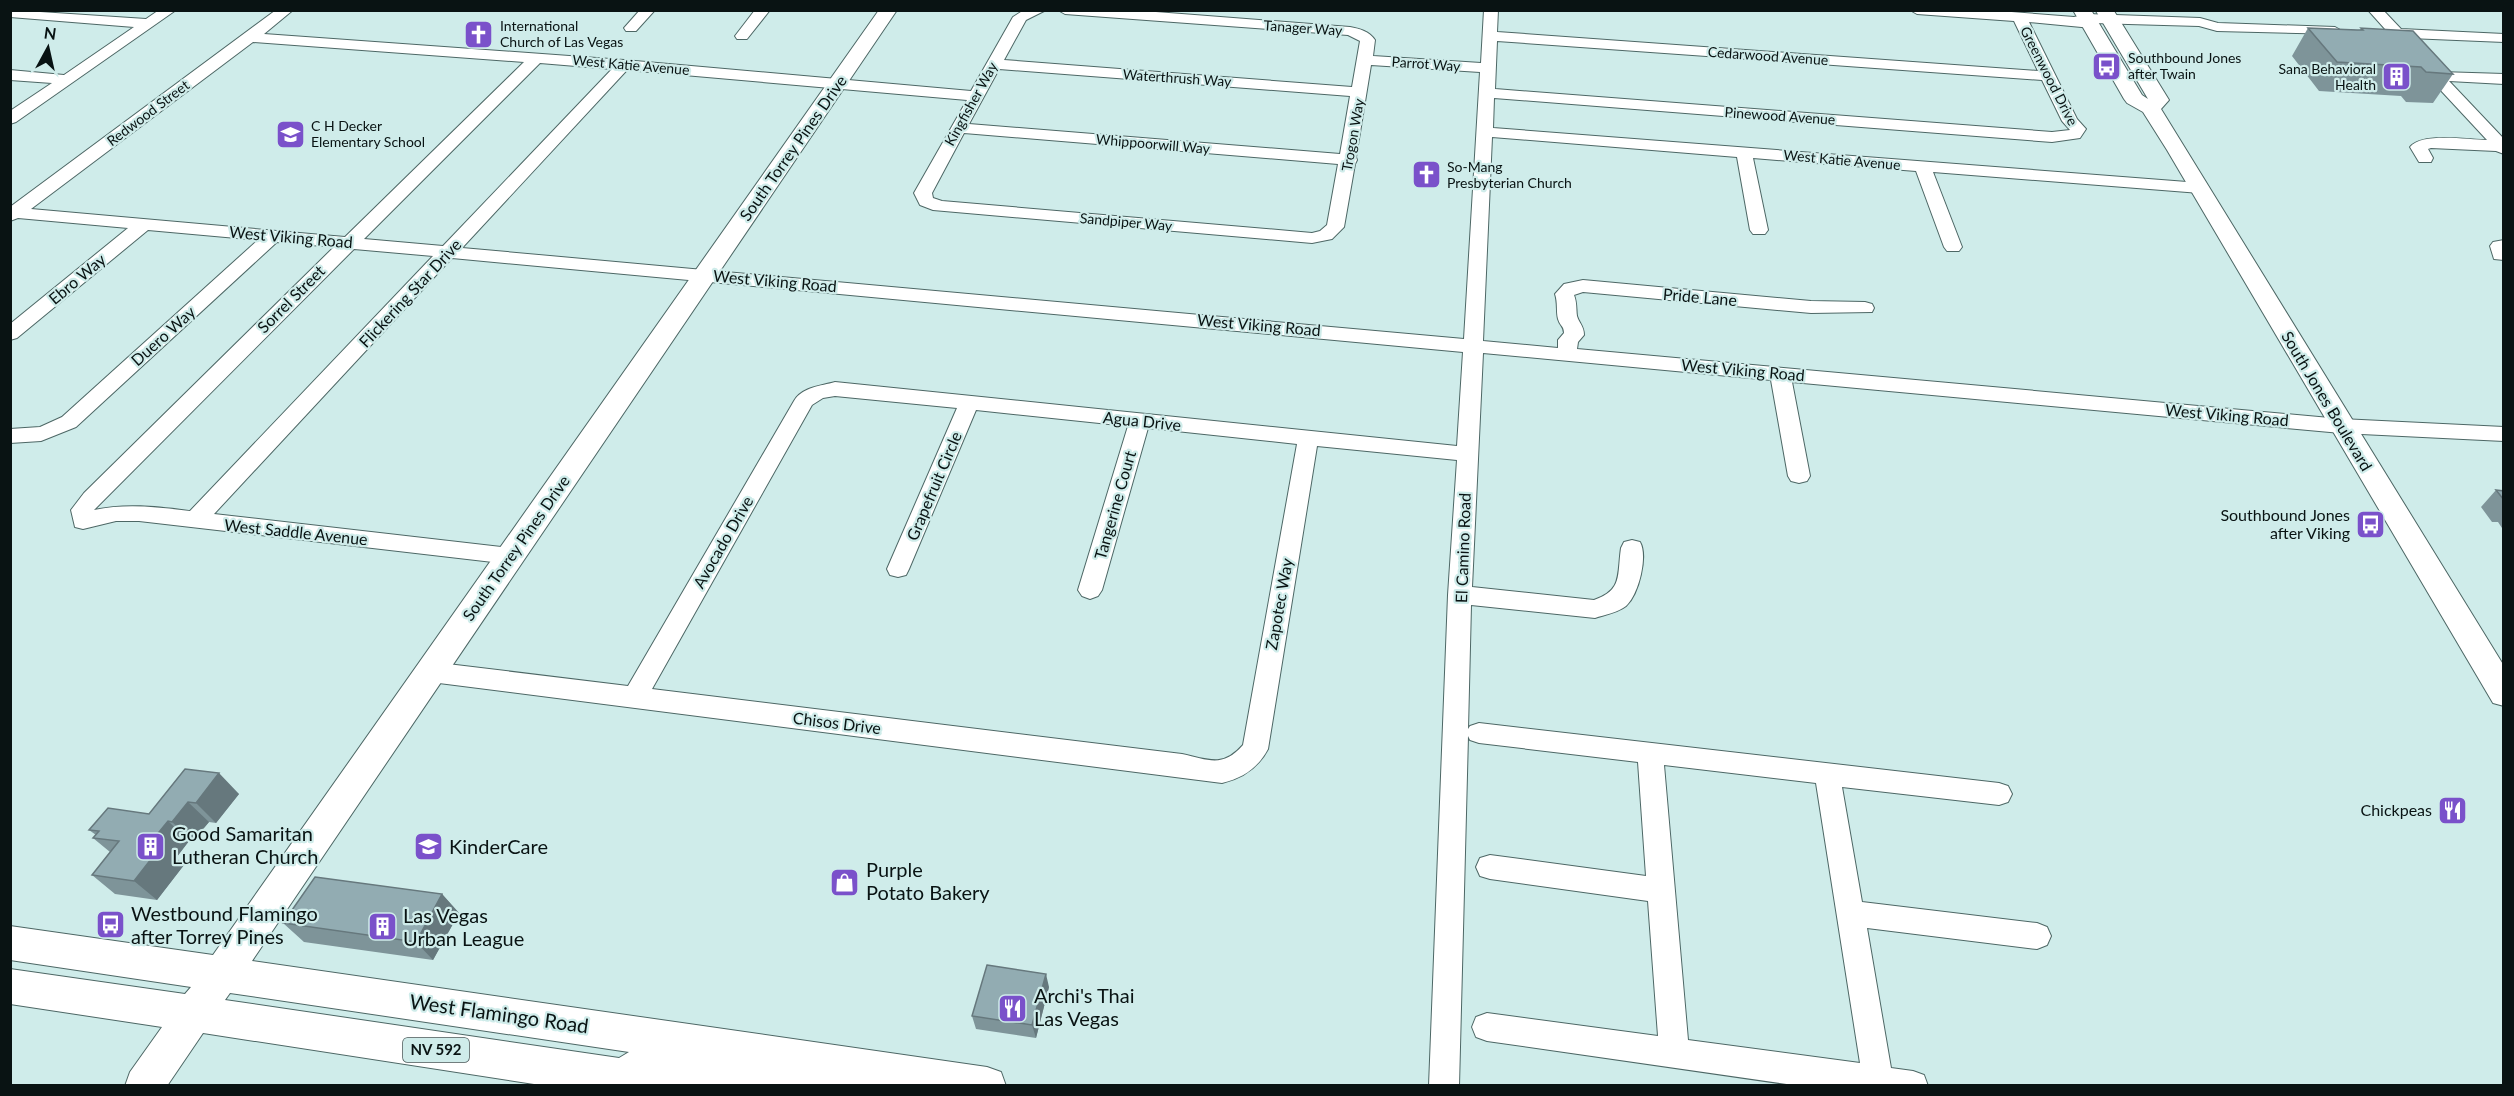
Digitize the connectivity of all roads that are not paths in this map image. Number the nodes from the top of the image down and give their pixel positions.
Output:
1 (169, 10) edge
2 (285, 10) edge
3 (648, 10) edge
4 (763, 10) edge
5 (888, 10) edge
6 (1065, 10) edge
7 (1491, 10) edge
8 (1917, 10) edge
9 (2376, 10) edge
10 (1034, 11) edge
11 (1937, 11) edge
12 (10, 13) edge
13 (2019, 17) junction
14 (2095, 19) edge
15 (149, 24) junction
16 (631, 28) dead end
17 (2352, 32) edge
18 (2374, 33) edge
19 (2397, 34) junction
20 (1362, 35) joint
21 (742, 36) dead end
22 (1489, 36) junction
23 (250, 37) junction
24 (2504, 38) edge
25 (536, 58) junction
26 (1365, 60) junction
27 (993, 64) junction
28 (624, 65) junction
29 (1487, 68) junction
30 (10, 75) edge
31 (2047, 76) junction
32 (2435, 76) junction
33 (2504, 79) edge
34 (67, 80) junction
35 (837, 84) junction
36 (1360, 92) junction
37 (1485, 93) junction
38 (976, 96) junction
39 (10, 119) edge
40 (958, 128) junction
41 (1485, 132) junction
42 (2074, 135) joint
43 (2503, 147) edge
44 (1744, 152) junction
45 (2425, 158) dead end
46 (1349, 160) junction
47 (1923, 167) junction
48 (2200, 188) junction
49 (926, 201) joint
50 (12, 213) edge
51 (144, 224) junction
52 (1759, 230) dead end
53 (1326, 235) joint
54 (274, 236) junction
55 (348, 242) junction
56 (1953, 247) dead end
57 (450, 252) junction
58 (706, 274) junction
59 (1865, 308) dead end
60 (10, 334) edge
61 (1475, 344) junction
62 (1567, 346) junction
63 (1780, 373) junction
64 (816, 393) joint
65 (969, 403) junction
66 (1140, 420) junction
67 (2341, 426) junction
68 (2504, 434) edge
69 (10, 436) edge
70 (1308, 438) junction
71 (1467, 454) junction
72 (1799, 476) dead end
73 (195, 520) junction
74 (83, 521) joint
75 (1632, 548) dead end
76 (511, 556) junction
77 (898, 568) dead end
78 (1090, 590) dead end
79 (1460, 596) junction
80 (431, 672) junction
81 (2504, 694) edge
82 (634, 696) junction
83 (1479, 733) dead end
84 (1650, 753) junction
85 (1242, 765) joint
86 (1827, 774) junction
87 (2000, 794) dead end
88 (1490, 867) dead end
89 (1661, 890) junction
90 (1850, 913) junction
91 (2037, 936) dead end
92 (10, 943) edge
93 (222, 973) junction
94 (10, 986) edge
95 (194, 1014) junction
96 (1487, 1027) dead end
97 (1674, 1053) junction
98 (808, 1072) edge
99 (596, 1073) junction
100 (904, 1073) junction
101 (1780, 1077) edge
102 (1878, 1081) junction
103 (144, 1086) edge
104 (677, 1086) edge
105 (831, 1086) edge
106 (861, 1086) edge
107 (987, 1086) edge
108 (1444, 1086) edge
109 (1913, 1086) edge

1 - 15 street
2 - 23 street, Redwood Street
3 - 16 street
4 - 21 street
5 - 35 main road, South Torrey Pines Drive
6 - 20 street, Tanager Way
7 - 22 street, El Camino Road
8 - 11 street
9 - 19 street
10 - 27 street, Kingfisher Way
11 - 13 street
12 - 15 street
13 - 14 street
13 - 31 street, Greenwood Drive
14 - 17 street
14 - 48 main road, South Jones Boulevard
15 - 34 street
18 - 19 street
19 - 24 street
19 - 32 street
20 - 26 street, Trogon Way
22 - 29 street, El Camino Road
22 - 31 street, Cedarwood Avenue
23 - 25 street, West Katie Avenue
23 - 50 street, Redwood Street
25 - 28 street, West Katie Avenue
25 - 55 street, Sorrel Street
26 - 29 street, Parrot Way
26 - 36 street, Trogon Way
27 - 36 street, Waterthrush Way
27 - 38 street, Kingfisher Way
28 - 35 street, West Katie Avenue
28 - 57 street, Flickering Star Drive
29 - 37 street, El Camino Road
30 - 34 street
31 - 42 street, Greenwood Drive
32 - 33 street
32 - 43 street
34 - 39 street
35 - 38 street, West Katie Avenue
35 - 58 main road, South Torrey Pines Drive
36 - 46 street, Trogon Way
37 - 41 street, El Camino Road
37 - 42 street, Pinewood Avenue
38 - 40 street, Kingfisher Way
40 - 46 street, Whippoorwill Way
40 - 49 street, Kingfisher Way
41 - 44 street, West Katie Avenue
41 - 61 street, El Camino Road
43 - 45 street
44 - 47 street, West Katie Avenue
44 - 52 street
46 - 53 street, Trogon Way
47 - 48 street, West Katie Avenue
47 - 56 street
48 - 67 main road, South Jones Boulevard
49 - 53 street, Sandpiper Way
50 - 51 street, West Viking Road
51 - 54 street, West Viking Road
51 - 60 street, Ebro Way
54 - 55 street, West Viking Road
54 - 69 street, Duero Way
55 - 57 street, West Viking Road
55 - 74 street, Sorrel Street
57 - 58 street, West Viking Road
57 - 73 street, Flickering Star Drive
58 - 61 street, West Viking Road
58 - 76 main road, South Torrey Pines Drive
59 - 62 street, Pride Lane
61 - 62 street, West Viking Road
61 - 71 street, El Camino Road
62 - 63 street, West Viking Road
63 - 67 street, West Viking Road
63 - 72 street
64 - 65 street, Agua Drive
64 - 82 street, Avocado Drive
65 - 66 street, Agua Drive
65 - 77 street, Grapefruit Circle
66 - 70 street, Agua Drive
66 - 78 street, Tangerine Court
67 - 68 street, West Viking Road
67 - 81 main road, South Jones Boulevard
70 - 71 street, Agua Drive
70 - 85 street, Zapotec Way
71 - 79 street, El Camino Road
73 - 74 street, West Saddle Avenue
73 - 76 street, West Saddle Avenue
75 - 79 street
76 - 80 main road, South Torrey Pines Drive
79 - 108 street, El Camino Road
80 - 82 street, Chisos Drive
80 - 93 main road, South Torrey Pines Drive
82 - 85 street, Chisos Drive
83 - 84 street
84 - 86 street
84 - 89 street
86 - 87 street
86 - 90 street
88 - 89 street
89 - 97 street
90 - 91 street
90 - 102 street
92 - 93 main road, West Flamingo Road
93 - 95 main road, South Torrey Pines Drive
93 - 98 main road, West Flamingo Road
94 - 95 main road, NV 592
95 - 99 main road, NV 592
95 - 103 main road, South Torrey Pines Drive
96 - 97 street
97 - 101 street
98 - 99 main road
98 - 100 main road, West Flamingo Road
98 - 105 main road
99 - 104 main road, NV 592
100 - 106 main road
100 - 107 main road, West Flamingo Road
101 - 102 street
102 - 109 street

